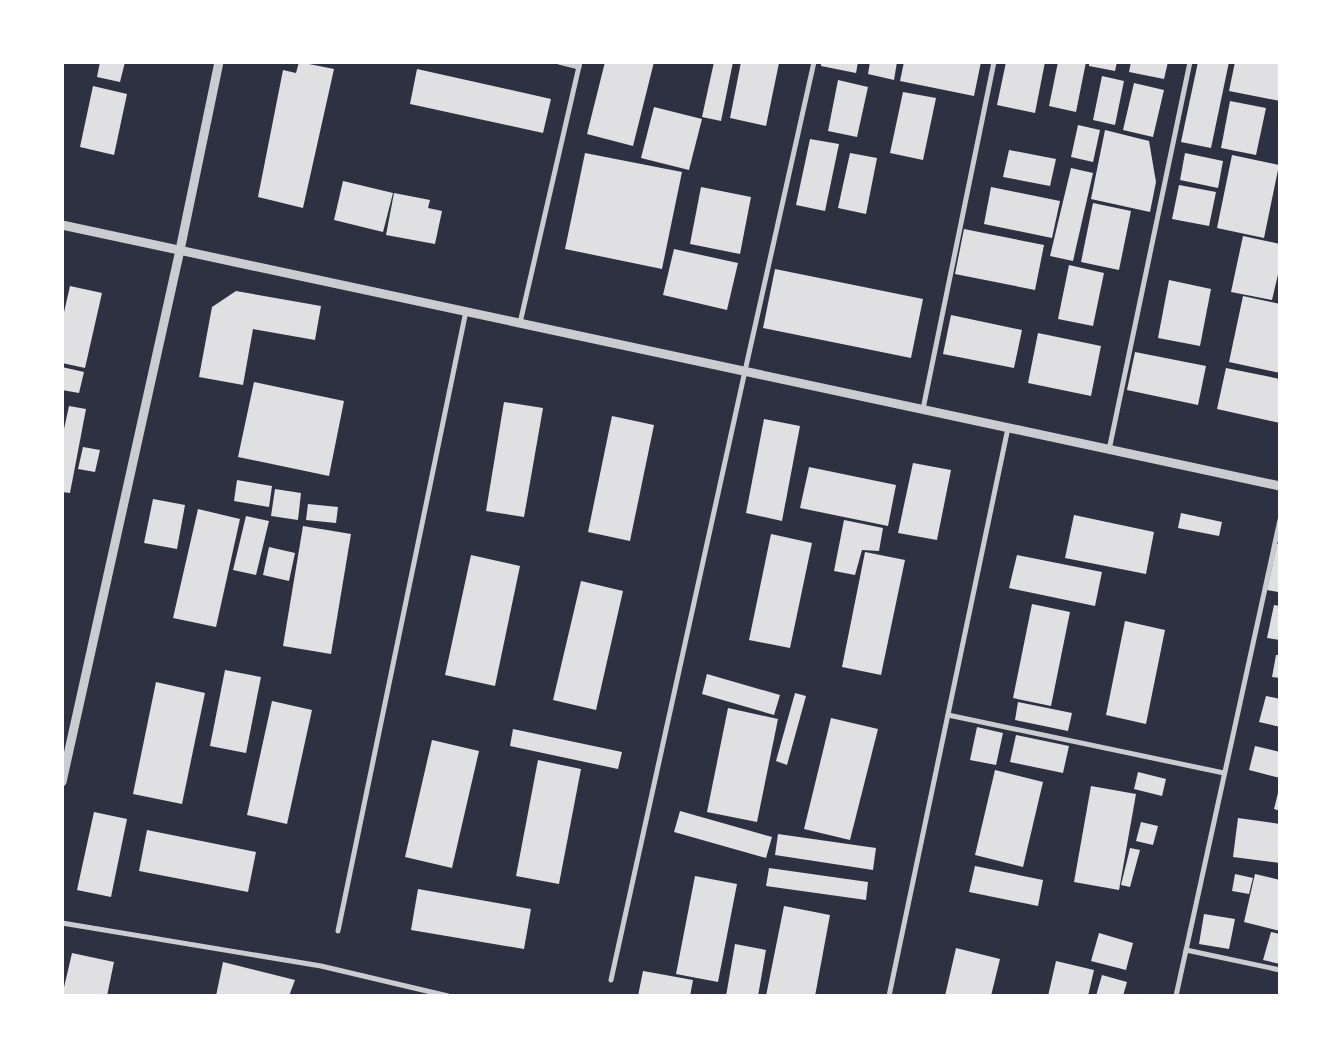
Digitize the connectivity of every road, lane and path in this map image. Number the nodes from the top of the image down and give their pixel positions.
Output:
1 (219, 62) edge
2 (559, 62) edge
3 (814, 62) edge
4 (994, 62) edge
5 (1190, 62) edge
6 (580, 65) edge
7 (62, 225) edge
8 (180, 250) junction
9 (466, 311) junction
10 (520, 323) junction
11 (745, 371) junction
12 (923, 409) junction
13 (1008, 428) junction
14 (1108, 450) junction
15 (1280, 486) edge
16 (1280, 520) edge
17 (948, 715) junction
18 (1224, 773) junction
19 (62, 782) edge
20 (62, 923) edge
21 (338, 931) dead end
22 (1186, 950) junction
23 (1280, 970) edge
24 (611, 980) dead end
25 (448, 996) edge
26 (888, 996) edge
27 (1176, 996) edge

1 - 8 street
2 - 6 street
3 - 11 street
4 - 12 street
5 - 14 street
6 - 10 street
7 - 8 street
8 - 9 street
8 - 19 street
9 - 10 street
9 - 21 street
10 - 11 street
11 - 12 street
11 - 24 street
12 - 13 street
13 - 14 street
13 - 17 street
14 - 15 street
16 - 18 street
17 - 18 street
17 - 26 street
18 - 22 street
20 - 25 street
22 - 23 street
22 - 27 street

